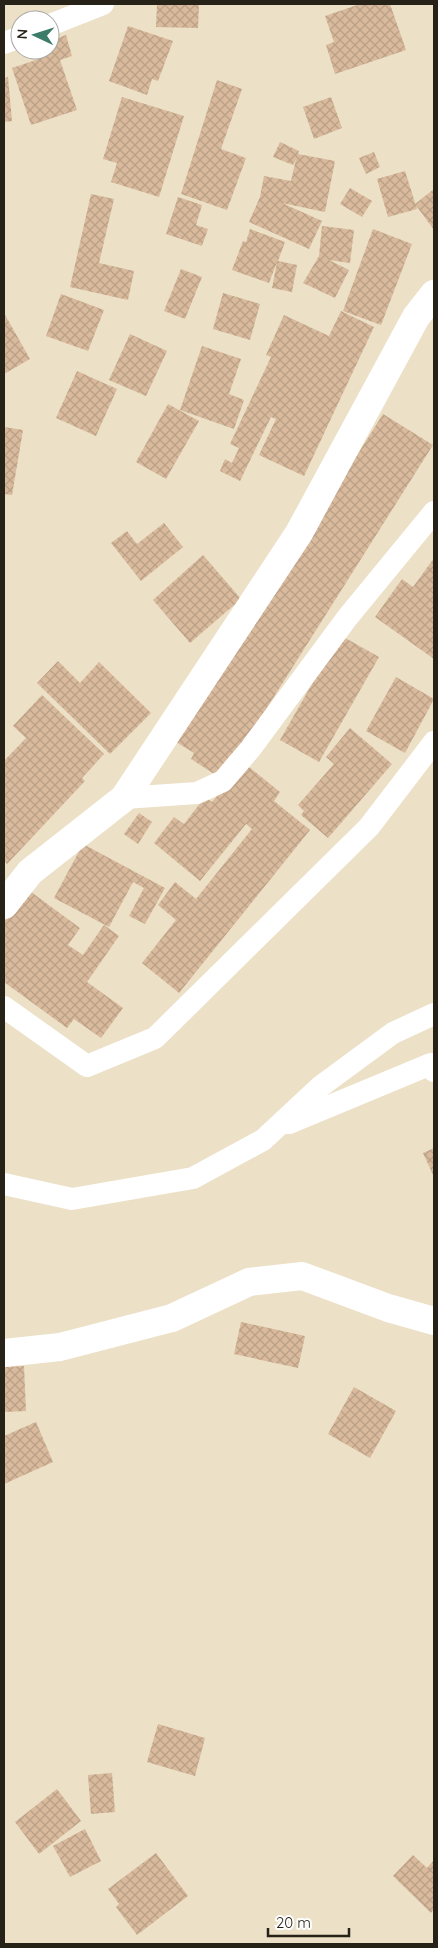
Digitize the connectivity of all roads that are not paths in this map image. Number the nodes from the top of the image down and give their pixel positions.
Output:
1 (103, 4) edge
2 (60, 21) edge
3 (434, 294) edge
4 (434, 512) edge
5 (434, 742) edge
6 (124, 798) junction
7 (4, 905) edge
8 (4, 1007) edge
9 (434, 1014) edge
10 (433, 1066) edge
11 (275, 1129) junction
12 (4, 1184) edge
13 (434, 1321) edge
14 (4, 1353) edge

1 - 2 street
3 - 6 street
4 - 6 street
5 - 8 street
6 - 7 street
9 - 11 street
10 - 11 street
11 - 12 street
13 - 14 street

